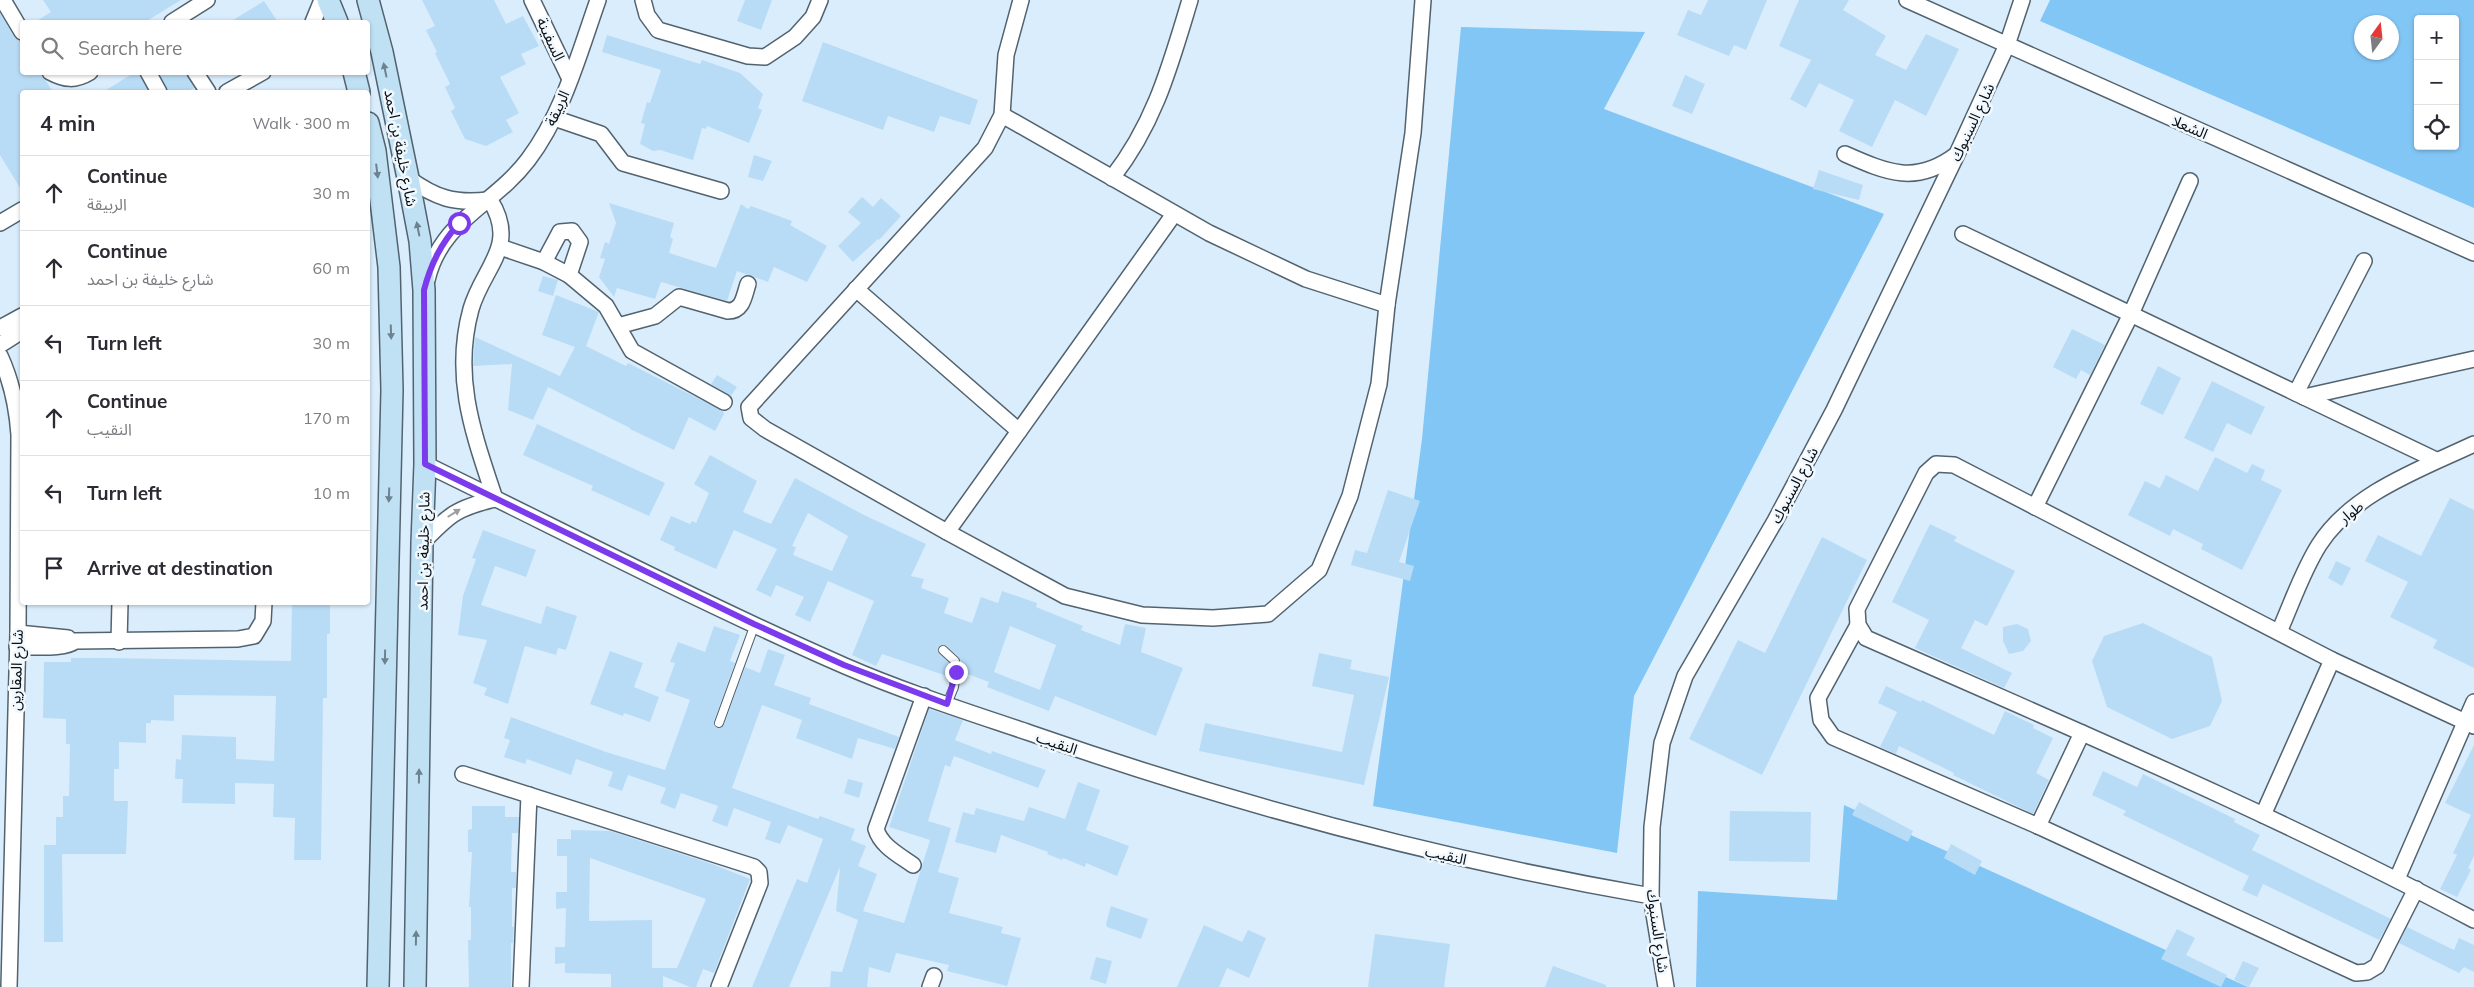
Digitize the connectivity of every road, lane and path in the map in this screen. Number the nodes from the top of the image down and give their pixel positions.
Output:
1 (3, 0) edge
2 (207, 0) edge
3 (322, 0) edge
4 (328, 0) edge
5 (368, 0) edge
6 (532, 0) edge
7 (598, 0) edge
8 (642, 0) edge
9 (820, 0) edge
10 (1021, 0) edge
11 (1190, 0) edge
12 (1424, 0) edge
13 (1907, 0) edge
14 (2022, 0) edge
15 (175, 20) edge
16 (314, 20) edge
17 (336, 20) edge
18 (20, 29) edge
19 (2007, 45) junction
20 (55, 75) edge
21 (86, 75) edge
22 (150, 75) edge
23 (198, 75) edge
24 (258, 75) edge
25 (570, 79) junction
26 (158, 90) edge
27 (207, 90) edge
28 (231, 90) edge
29 (1002, 115) junction
30 (554, 118) junction
31 (370, 131) edge
32 (1845, 154) dead end
33 (1957, 154) junction
34 (408, 178) junction
35 (1112, 178) junction
36 (2190, 181) dead end
37 (721, 192) dead end
38 (490, 200) junction
39 (20, 211) edge
40 (1174, 214) junction
41 (0, 223) edge
42 (1963, 234) dead end
43 (500, 247) junction
44 (2474, 252) edge
45 (2364, 260) dead end
46 (544, 262) junction
47 (569, 275) junction
48 (748, 284) dead end
49 (856, 289) junction
50 (424, 290) junction
51 (1387, 305) junction
52 (2131, 314) junction
53 (20, 317) edge
54 (618, 326) junction
55 (0, 328) edge
56 (20, 332) edge
57 (0, 345) edge
58 (0, 356) edge
59 (2474, 359) edge
60 (2300, 395) junction
61 (724, 402) dead end
62 (1019, 431) junction
63 (2474, 444) edge
64 (2436, 460) junction
65 (425, 464) junction
66 (495, 499) junction
67 (2035, 507) junction
68 (946, 532) junction
69 (422, 543) junction
70 (120, 605) edge
71 (264, 605) edge
72 (754, 624) junction
73 (1858, 625) junction
74 (2279, 632) junction
75 (17, 640) junction
76 (119, 642) junction
77 (943, 650) dead end
78 (2332, 660) junction
79 (924, 696) junction
80 (2474, 702) edge
81 (947, 704) junction
82 (719, 723) dead end
83 (2469, 724) edge
84 (2082, 733) junction
85 (463, 774) dead end
86 (529, 795) junction
87 (2263, 815) junction
88 (2038, 826) junction
89 (913, 865) dead end
90 (2397, 880) junction
91 (2416, 889) junction
92 (1651, 896) junction
93 (2474, 920) edge
94 (9, 987) edge
95 (378, 987) edge
96 (415, 987) edge
97 (521, 987) edge
98 (719, 987) edge
99 (1666, 987) edge

1 - 18 street
2 - 15 street
3 - 16 street
4 - 17 street
34 -> 5 street, شارع خليفة بن احمد
6 - 25 street, السفينة
7 - 25 street, الربيقة
8 - 9 street
10 - 29 street
11 - 35 street
12 - 51 street
13 - 19 street, الشعلا
14 - 19 street, شارع السنبوك
19 - 33 street, شارع السنبوك
19 - 44 street, الشعلا
20 - 21 street
22 - 26 street
23 - 27 street
24 - 28 street
25 - 30 street, الربيقة
29 - 35 street
29 - 49 street
30 - 37 street
30 - 38 street, الربيقة
31 -> 95 street, شارع خليفة بن احمد
32 - 33 street
33 - 92 street, شارع السنبوك
34 - 38 street
50 -> 34 street, شارع خليفة بن احمد
35 - 40 street
36 - 52 street
38 - 43 street
38 - 50 street, الربيقة
39 - 41 street
40 - 51 street
40 - 62 street
42 - 52 street
43 - 46 street
43 - 66 street
45 - 60 street
46 - 47 street
46 - 47 street
47 - 54 street
48 - 54 street
49 - 62 street
49 - 68 street
50 - 65 street, شارع خليفة بن احمد
51 - 68 street
52 - 60 street
52 - 67 street
53 - 55 street
54 - 61 street
56 - 57 street
58 - 75 street, شارع المقارين
59 - 60 street
60 - 64 street
62 - 68 street
63 - 64 street, طوار
64 - 74 street, طوار
65 - 66 street, النقيب
65 - 69 street, شارع خليفة بن احمد
69 -> 66 street
66 - 72 street, النقيب
67 - 73 street
67 - 74 street
96 -> 69 street, شارع خليفة بن احمد
70 - 76 street
71 - 76 street
72 - 79 street, النقيب
72 - 82 lane
73 - 84 street
73 - 88 street
74 - 78 street
75 - 76 street
75 - 94 street, شارع المقارين
77 - 81 lane
78 - 83 street
78 - 87 street
79 - 81 street, النقيب
79 - 89 street
80 - 83 street
81 - 92 street, النقيب
83 - 90 street
84 - 87 street
84 - 88 street
85 - 86 street
86 - 97 street
86 - 98 street
87 - 90 street
88 - 91 street
90 - 91 street
91 - 93 street
92 - 99 street, شارع السنبوك

